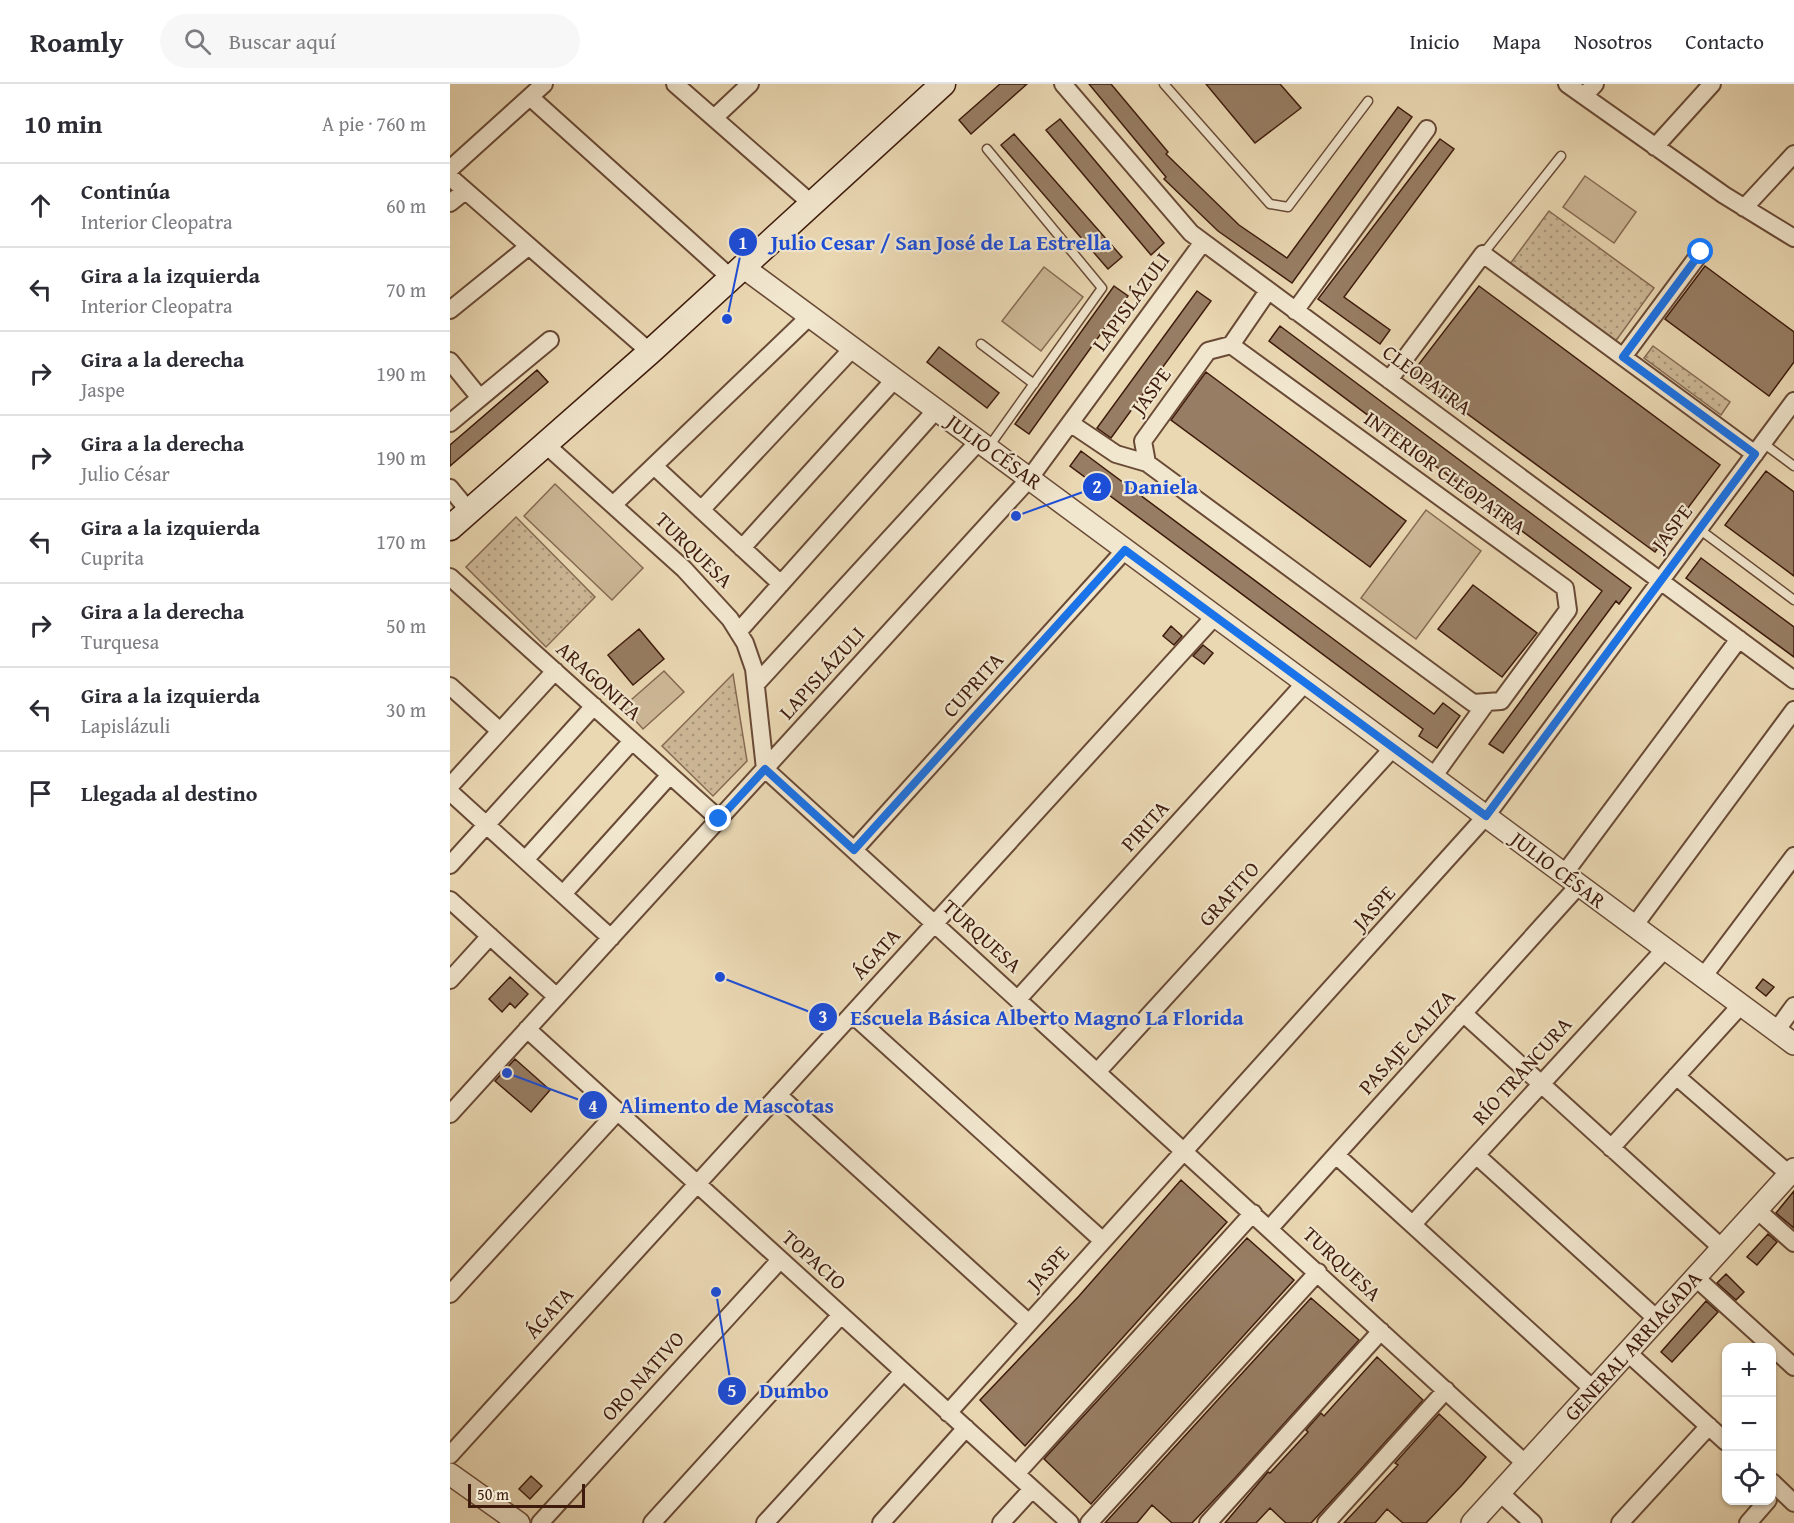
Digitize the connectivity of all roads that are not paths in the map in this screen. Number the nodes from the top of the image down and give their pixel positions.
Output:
1 (544, 84) edge
2 (675, 84) edge
3 (750, 84) edge
4 (943, 84) edge
5 (1063, 84) edge
6 (1164, 84) edge
7 (1567, 84) edge
8 (1712, 84) edge
9 (1590, 90) edge
10 (530, 97) junction
11 (1368, 101) dead end
12 (714, 118) junction
13 (1427, 129) dead end
14 (1655, 147) junction
15 (987, 149) dead end
16 (1794, 154) edge
17 (1561, 156) dead end
18 (450, 169) edge
19 (450, 177) edge
20 (465, 190) junction
21 (450, 203) edge
22 (812, 204) junction
23 (1744, 208) junction
24 (1794, 238) edge
25 (1203, 242) junction
26 (529, 246) junction
27 (1701, 252) dead end
28 (1483, 254) junction
29 (737, 273) junction
30 (1268, 291) junction
31 (450, 310) edge
32 (1295, 310) junction
33 (810, 316) junction
34 (550, 340) dead end
35 (981, 344) dead end
36 (1231, 345) junction
37 (853, 348) junction
38 (650, 352) junction
39 (1623, 357) junction
40 (450, 361) edge
41 (895, 380) junction
42 (1389, 380) junction
43 (1034, 384) junction
44 (480, 398) junction
45 (1794, 401) edge
46 (936, 410) junction
47 (450, 423) edge
48 (1070, 423) junction
49 (545, 444) junction
50 (983, 445) junction
51 (1759, 448) junction
52 (1147, 463) junction
53 (654, 466) junction
54 (1794, 466) edge
55 (1029, 478) junction
56 (450, 488) edge
57 (613, 505) junction
58 (701, 510) junction
59 (469, 511) junction
60 (450, 528) edge
61 (1700, 528) junction
62 (742, 548) junction
63 (1125, 550) junction
64 (450, 577) edge
65 (1661, 581) junction
66 (781, 584) junction
67 (1794, 600) edge
68 (1215, 616) junction
69 (738, 632) junction
70 (1738, 639) junction
71 (555, 671) junction
72 (1794, 680) edge
73 (757, 683) junction
74 (1305, 683) junction
75 (450, 686) edge
76 (1487, 702) junction
77 (594, 706) junction
78 (1794, 710) edge
79 (500, 731) junction
80 (632, 741) junction
81 (1393, 748) junction
82 (765, 769) junction
83 (670, 775) junction
84 (1433, 777) junction
85 (450, 786) edge
86 (450, 792) edge
87 (1486, 816) junction
88 (719, 819) junction
89 (486, 825) junction
90 (854, 850) junction
91 (1794, 856) edge
92 (525, 860) junction
93 (450, 864) edge
94 (1571, 880) junction
95 (563, 894) junction
96 (450, 900) edge
97 (935, 923) junction
98 (1634, 926) junction
99 (490, 936) junction
100 (611, 938) junction
101 (1665, 949) junction
102 (1703, 977) junction
103 (450, 980) edge
104 (557, 997) junction
105 (1018, 999) junction
106 (1741, 1005) junction
107 (1794, 1006) edge
108 (1463, 1013) junction
109 (852, 1014) junction
110 (527, 1029) junction
111 (1776, 1031) junction
112 (1794, 1044) edge
113 (1098, 1071) junction
114 (1677, 1076) junction
115 (1541, 1084) junction
116 (778, 1095) junction
117 (618, 1111) junction
118 (450, 1114) edge
119 (1611, 1148) junction
120 (1185, 1150) junction
121 (1336, 1155) junction
122 (1476, 1155) junction
123 (1792, 1171) edge
124 (697, 1184) junction
125 (1756, 1210) junction
126 (1253, 1213) junction
127 (1413, 1224) junction
128 (1270, 1228) junction
129 (1103, 1241) junction
130 (1794, 1243) edge
131 (1722, 1248) junction
132 (780, 1260) junction
133 (1318, 1272) junction
134 (1695, 1277) junction
135 (450, 1294) edge
136 (841, 1315) junction
137 (1657, 1319) junction
138 (1029, 1323) junction
139 (1382, 1331) junction
140 (1627, 1352) junction
141 (1794, 1367) edge
142 (903, 1372) junction
143 (1593, 1389) junction
144 (1446, 1390) junction
145 (948, 1413) junction
146 (1709, 1426) junction
147 (966, 1428) junction
148 (1722, 1438) edge
149 (450, 1455) edge
150 (1526, 1464) junction
151 (1016, 1474) junction
152 (451, 1477) edge
153 (1032, 1489) junction
154 (1499, 1492) junction
155 (1776, 1494) edge
156 (1794, 1503) edge
157 (1762, 1505) edge
158 (519, 1523) edge
159 (540, 1523) edge
160 (652, 1523) edge
161 (765, 1523) edge
162 (881, 1523) edge
163 (1001, 1523) edge
164 (1070, 1523) edge
165 (1089, 1523) edge
166 (1208, 1523) edge
167 (1326, 1523) edge
168 (1472, 1523) edge
169 (1533, 1523) edge
170 (1620, 1523) edge
171 (1748, 1523) edge

1 - 10 street
2 - 12 street
3 - 12 street
4 - 22 main road
5 - 25 street, CLEOPATRA
6 - 11 lane
7 - 9 street
8 - 14 street
9 - 14 street
10 - 18 street
10 - 29 street
12 - 22 street
13 - 32 street
14 - 23 street
15 - 43 lane
16 - 23 street
17 - 28 lane
19 - 20 street
20 - 21 street
20 - 26 street
22 - 29 main road
23 - 24 street
25 - 30 street, CLEOPATRA
25 - 48 street, LAPISLÁZULI
26 - 31 street
26 - 38 street
27 - 39 street
28 - 39 street
28 - 42 street, INTERIOR CLEOPATRA
29 - 33 street, JULIO CÉSAR
29 - 38 main road
30 - 32 street, CLEOPATRA
30 - 36 street
32 - 42 street, CLEOPATRA
33 - 37 street, JULIO CÉSAR
33 - 53 street
34 - 44 street
35 - 43 lane
36 - 52 street, JASPE
36 - 76 street, INTERIOR CLEOPATRA
37 - 41 street, JULIO CÉSAR
37 - 58 street
38 - 49 main road
39 - 51 street
40 - 44 street
41 - 46 street, JULIO CÉSAR
41 - 62 street
42 - 65 street, CLEOPATRA
43 - 50 lane
44 - 47 street
45 - 51 street, JASPE
46 - 50 street, JULIO CÉSAR
46 - 66 street
48 - 52 street
48 - 55 street, LAPISLÁZULI
49 - 57 street, TURQUESA
49 - 59 main road
50 - 55 street, JULIO CÉSAR
50 - 73 street
51 - 54 lane
51 - 61 street, JASPE
52 - 76 street
53 - 57 street
53 - 58 street
55 - 63 street, JULIO CÉSAR
55 - 82 street, LAPISLÁZULI
56 - 59 street
57 - 69 street, TURQUESA
58 - 62 street
59 - 60 main road
61 - 65 street, JASPE
61 - 67 lane
62 - 66 street
63 - 68 street, JULIO CÉSAR
63 - 90 street, CUPRITA
64 - 71 street, ARAGONITA
65 - 70 street, CLEOPATRA
65 - 87 street, JASPE
66 - 69 street
68 - 74 street, JULIO CÉSAR
68 - 97 street, ÁGATA
69 - 73 street, TURQUESA
70 - 72 street, CLEOPATRA
70 - 94 street, PASAJE CALIZA
71 - 77 street, ARAGONITA
71 - 79 street
73 - 82 street, TURQUESA
74 - 81 street, JULIO CÉSAR
74 - 105 street, PIRITA
75 - 79 street
76 - 84 street
77 - 80 street, ARAGONITA
77 - 89 street
78 - 98 street
79 - 85 street
80 - 83 street, ARAGONITA
80 - 92 street
81 - 84 street, JULIO CÉSAR
81 - 113 street, GRAFITO
82 - 88 street, LAPISLÁZULI
82 - 90 street, TURQUESA
83 - 88 street, ARAGONITA
83 - 95 street
84 - 87 street, JULIO CÉSAR
86 - 89 street
87 - 94 street, JULIO CÉSAR
87 - 120 street, JASPE
88 - 100 street, LAPISLÁZULI
89 - 92 street
89 - 93 street
90 - 97 street, TURQUESA
91 - 102 street
92 - 95 street
94 - 98 street, JULIO CÉSAR
94 - 108 street, PASAJE CALIZA
95 - 100 street
96 - 99 street
97 - 105 street, TURQUESA
97 - 109 street, ÁGATA
98 - 101 street, JULIO CÉSAR
99 - 103 street
99 - 104 street
100 - 104 street, LAPISLÁZULI
101 - 102 street, JULIO CÉSAR
101 - 115 street, RÍO TRANCURA
102 - 106 street, JULIO CÉSAR
104 - 110 street, LAPISLÁZULI
105 - 113 street, TURQUESA
106 - 111 street, JULIO CÉSAR
106 - 114 street
107 - 111 street
108 - 115 street
108 - 121 street, PASAJE CALIZA
109 - 116 street, ÁGATA
109 - 129 street
110 - 117 street, TOPACIO
110 - 118 street, LAPISLÁZULI
111 - 112 street, JULIO CÉSAR
113 - 120 street, TURQUESA
114 - 119 street
114 - 123 street
115 - 119 street
115 - 122 street, RÍO TRANCURA
116 - 124 street, ÁGATA
116 - 138 street
117 - 124 street, TOPACIO
117 - 135 street
119 - 131 street
120 - 126 street, TURQUESA
120 - 129 street, JASPE
121 - 127 street
121 - 128 street, PASAJE CALIZA
122 - 127 street, RÍO TRANCURA
122 - 137 street
123 - 125 street, GENERAL ARRIAGADA
124 - 132 street, TOPACIO
124 - 149 street, ÁGATA
125 - 130 street
125 - 131 street, GENERAL ARRIAGADA
126 - 128 street, TURQUESA
126 - 151 street
127 - 143 street
128 - 133 street, TURQUESA
129 - 138 street, JASPE
131 - 134 street, GENERAL ARRIAGADA
132 - 136 street, TOPACIO
132 - 159 street, ORO NATIVO
133 - 139 street, TURQUESA
133 - 165 street
134 - 137 street, GENERAL ARRIAGADA
134 - 141 street
136 - 142 street, TOPACIO
136 - 160 street
137 - 140 street, GENERAL ARRIAGADA
138 - 145 street, JASPE
139 - 144 street, TURQUESA
139 - 166 street
140 - 143 street, GENERAL ARRIAGADA
140 - 146 street
142 - 145 street, TOPACIO
142 - 161 street
143 - 150 street, GENERAL ARRIAGADA
144 - 150 street, TURQUESA
144 - 167 street
145 - 147 street, TOPACIO
146 - 148 street
146 - 170 street
147 - 151 street, TOPACIO
147 - 162 street
150 - 154 street, GENERAL ARRIAGADA
151 - 153 street, TOPACIO
152 - 158 street
153 - 163 street
153 - 164 street, TOPACIO
154 - 168 street, GENERAL ARRIAGADA
154 - 169 street
155 - 156 street
157 - 171 street

